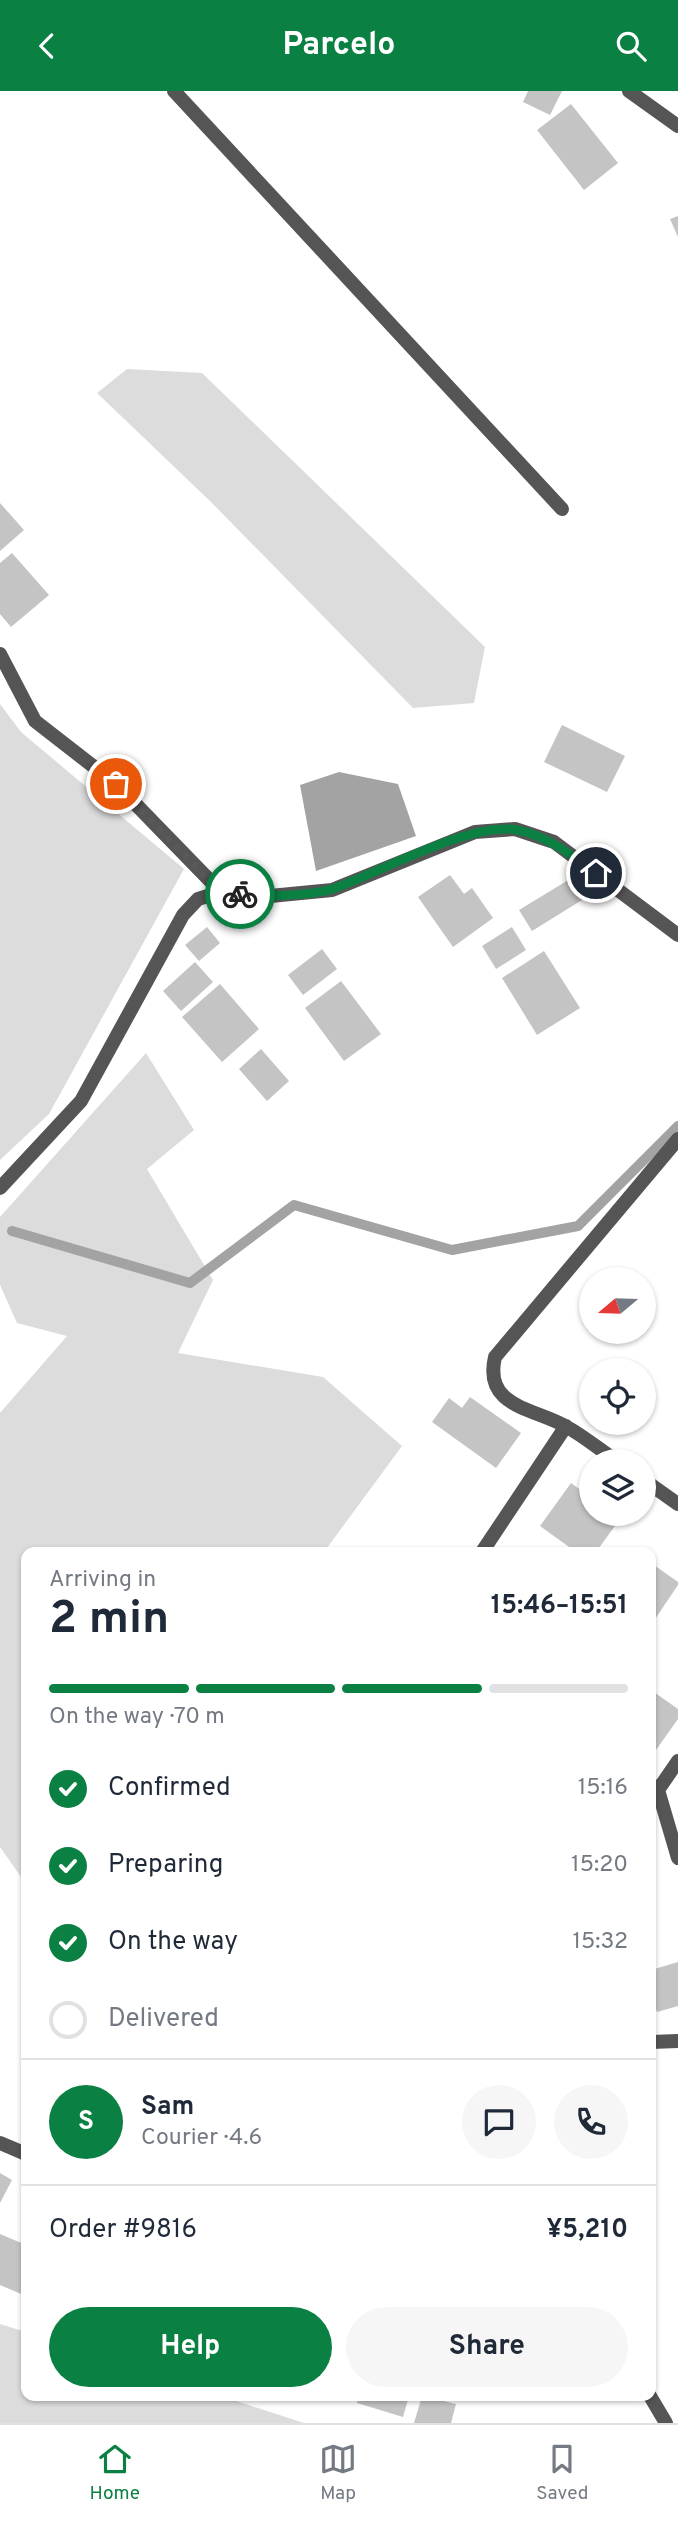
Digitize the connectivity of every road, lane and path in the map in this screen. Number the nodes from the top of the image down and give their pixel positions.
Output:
1 (174, 91) edge
2 (629, 91) edge
3 (678, 126) edge
4 (562, 509) dead end
5 (0, 654) edge
6 (221, 893) junction
7 (678, 935) edge
8 (678, 1139) edge
9 (0, 1188) edge
10 (566, 1426) junction
11 (600, 1449) edge
12 (656, 1488) edge
13 (678, 1504) edge
14 (485, 1547) edge
15 (678, 1761) edge
16 (656, 1785) edge
17 (656, 1793) edge
18 (678, 1858) edge
19 (678, 2041) edge
20 (656, 2042) edge
21 (0, 2143) edge
22 (21, 2152) edge
23 (653, 2401) edge
24 (666, 2423) edge

1 - 4 street
2 - 3 street
5 - 6 street
6 - 7 street
6 - 9 street
8 - 10 street
10 - 11 street
10 - 14 street
12 - 13 street
15 - 16 street
17 - 18 street
19 - 20 street
21 - 22 street
23 - 24 street

